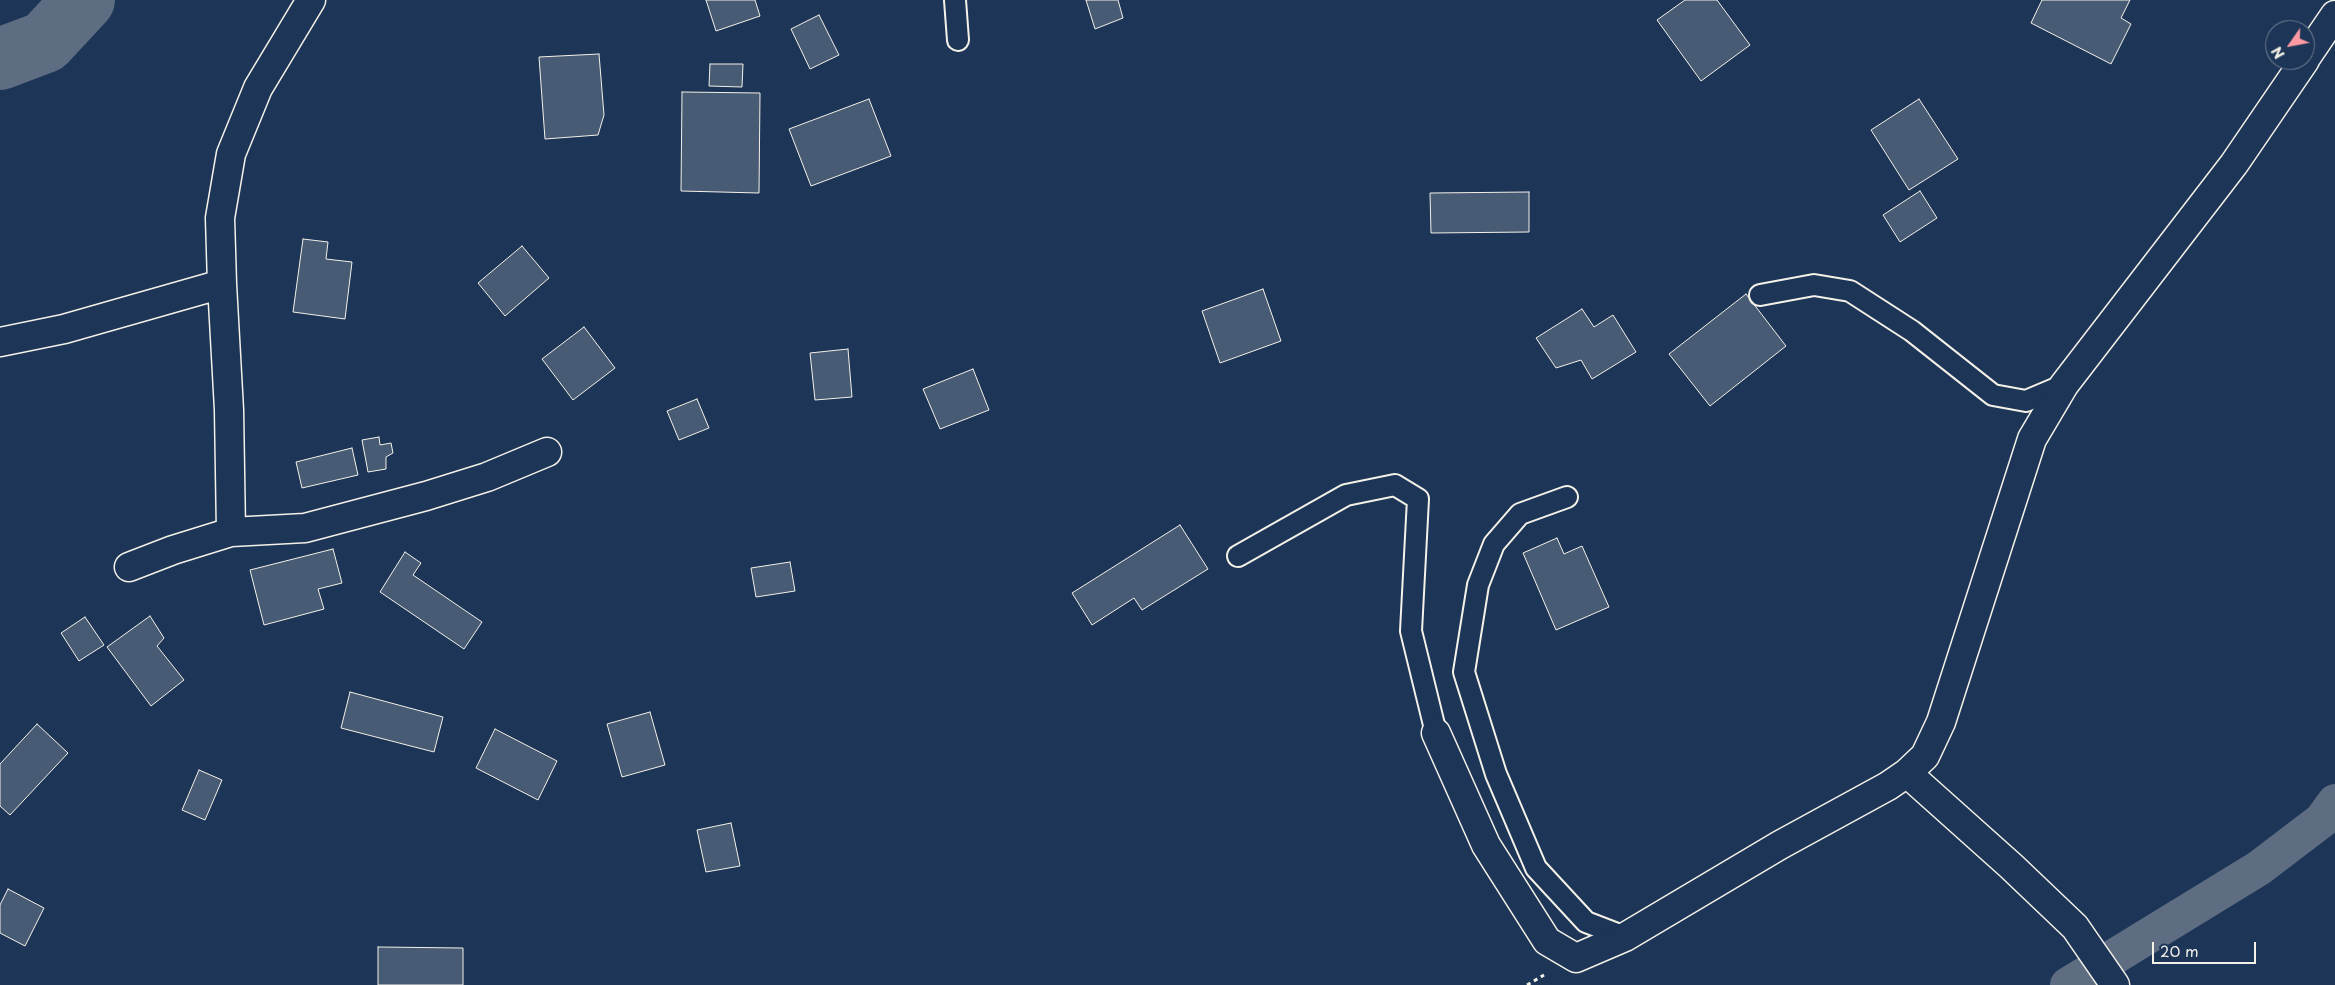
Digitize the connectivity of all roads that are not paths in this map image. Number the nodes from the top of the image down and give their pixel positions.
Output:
1 (311, 0) edge
2 (955, 0) edge
3 (2335, 15) edge
4 (958, 40) dead end
5 (2315, 45) edge
6 (2298, 70) edge
7 (222, 284) junction
8 (1760, 295) dead end
9 (0, 342) edge
10 (2064, 385) junction
11 (547, 452) dead end
12 (1567, 497) dead end
13 (231, 532) junction
14 (1238, 556) dead end
15 (129, 567) dead end
16 (1436, 733) joint
17 (1907, 773) junction
18 (1625, 937) junction
19 (2115, 985) edge

1 - 7 street
2 - 4 lane
3 - 5 street
6 - 10 street
7 - 9 street
7 - 13 street
8 - 10 lane
10 - 17 street
11 - 13 street
12 - 18 lane
13 - 15 street
14 - 16 lane
16 - 18 street
17 - 18 street
17 - 19 street

